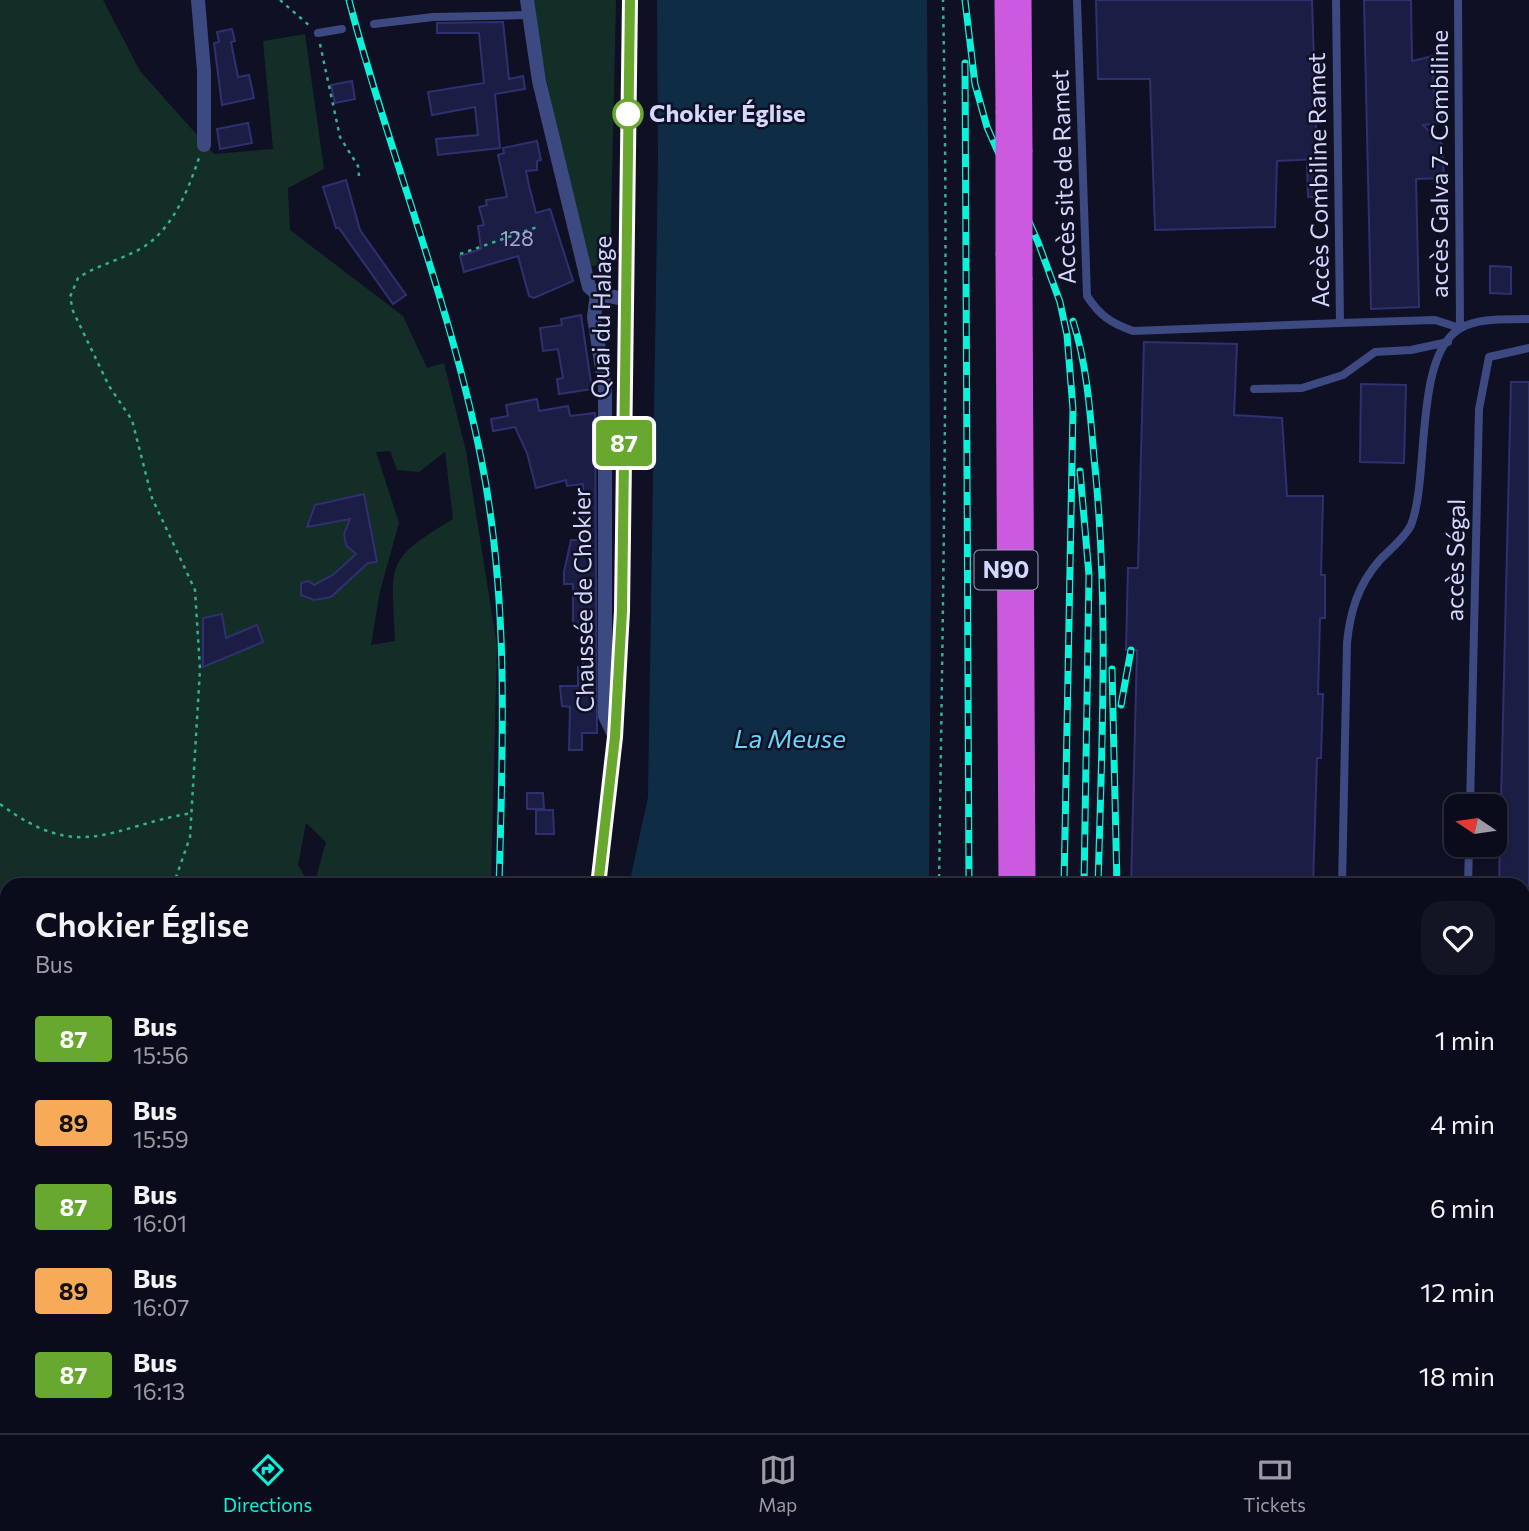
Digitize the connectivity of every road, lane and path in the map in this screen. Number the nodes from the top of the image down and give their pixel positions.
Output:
1 (198, 0) edge
2 (279, 0) edge
3 (527, 0) edge
4 (630, 0) edge
5 (943, 0) edge
6 (1004, 0) edge
7 (1022, 0) edge
8 (1077, 0) edge
9 (1336, 0) edge
10 (1458, 0) edge
11 (528, 15) junction
12 (374, 24) dead end
13 (342, 29) dead end
14 (318, 33) junction
15 (204, 145) joint
16 (359, 176) dead end
17 (540, 226) dead end
18 (460, 254) dead end
19 (597, 293) junction
20 (625, 299) junction
21 (1529, 318) edge
22 (1340, 323) junction
23 (1460, 328) junction
24 (1448, 342) junction
25 (1529, 348) edge
26 (1254, 389) dead end
27 (615, 737) junction
28 (1470, 794) edge
29 (0, 804) edge
30 (191, 813) junction
31 (1469, 858) edge
32 (176, 878) edge
33 (599, 878) edge
34 (939, 878) edge
35 (1008, 878) edge
36 (1026, 878) edge
37 (1342, 878) edge
38 (1468, 878) edge

1 - 15 street
2 - 14 path
3 - 11 street, Chaussée de Chokier
4 - 20 main road, Quai du Halage
5 - 34 path
6 - 35 highway, N90, bridge
7 - 36 highway, N90, bridge
8 - 22 lane, Accès site de Ramet
9 - 22 lane, Accès Combiline Ramet
10 - 23 lane, accès Galva 7- Combiline
11 - 12 lane
11 - 19 street, Chaussée de Chokier
13 - 14 lane
14 - 16 path
15 - 30 path
17 - 18 path
19 - 20 street
19 - 27 street, Chaussée de Chokier
20 - 27 main road, Quai du Halage
21 - 23 lane
22 - 23 lane, Accès Combiline Ramet
23 - 24 lane
24 - 26 lane
24 - 37 lane
25 - 28 lane, accès Ségal
27 - 33 main road, Quai du Halage
29 - 30 path
30 - 32 path
31 - 38 lane

